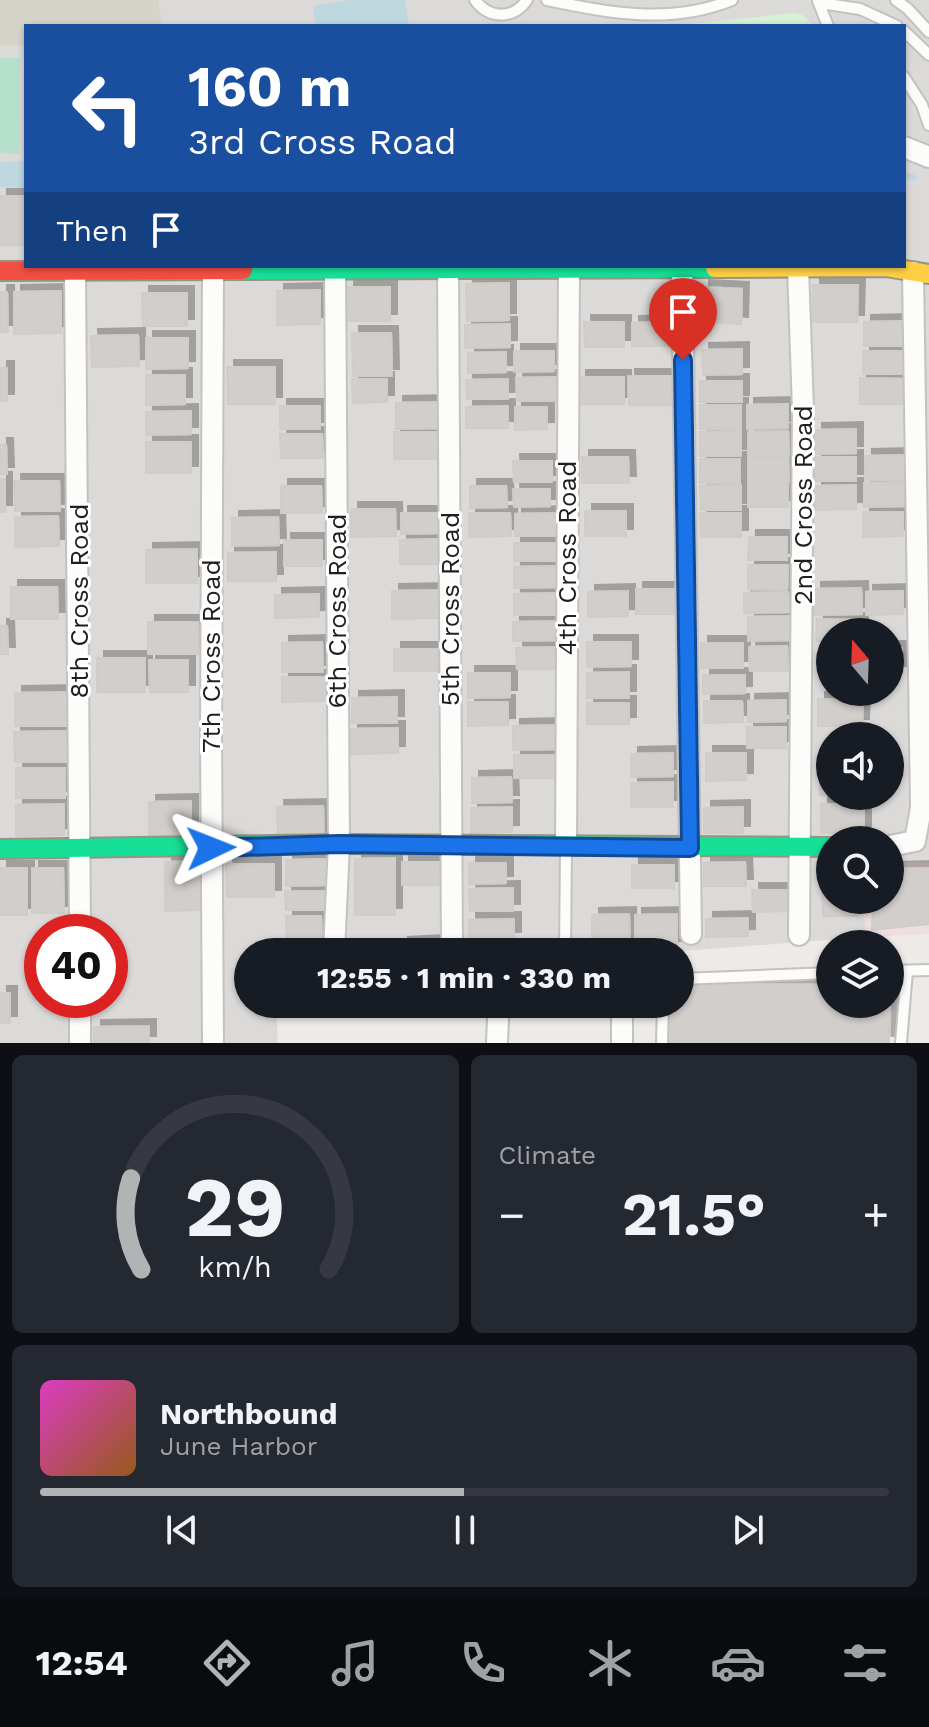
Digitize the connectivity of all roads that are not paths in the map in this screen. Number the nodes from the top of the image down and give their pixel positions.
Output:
1 (475, 0) edge
2 (527, 0) edge
3 (547, 0) edge
4 (732, 0) edge
5 (896, 0) edge
6 (819, 2) edge
7 (837, 2) edge
8 (827, 24) edge
9 (893, 24) edge
10 (929, 32) edge
11 (906, 33) edge
12 (929, 55) edge
13 (906, 80) edge
14 (929, 125) edge
15 (906, 148) edge
16 (929, 157) edge
17 (75, 268) edge
18 (561, 268) edge
19 (682, 268) joint
20 (798, 268) edge
21 (892, 268) edge
22 (335, 269) junction
23 (448, 269) junction
24 (213, 270) junction
25 (0, 271) edge
26 (921, 273) edge
27 (904, 843) edge
28 (339, 844) junction
29 (452, 845) junction
30 (566, 847) junction
31 (802, 847) junction
32 (816, 847) edge
33 (211, 848) junction
34 (690, 848) junction
35 (0, 849) edge
36 (80, 849) junction
37 (80, 914) edge
38 (691, 934) dead end
39 (799, 935) dead end
40 (335, 938) edge
41 (452, 938) edge
42 (565, 938) edge
43 (929, 970) edge
44 (907, 971) joint
45 (816, 974) edge
46 (694, 978) edge
47 (80, 1018) edge
48 (498, 1018) dead end
49 (622, 1018) edge
50 (663, 1018) edge
51 (80, 1043) edge
52 (213, 1043) edge
53 (497, 1043) edge
54 (622, 1043) edge
55 (662, 1043) edge
56 (901, 1043) edge

1 - 2 lane
3 - 4 lane
5 - 10 lane
6 - 7 lane
6 - 8 lane
7 - 9 lane
11 - 12 lane
13 - 14 lane
15 - 16 street
17 - 24 street
17 - 25 street
17 - 36 street, 8th Cross Road
18 - 19 street
18 - 23 street
18 - 30 street, 4th Cross Road
19 - 34 street
20 - 31 street, 2nd Cross Road
21 - 26 street
22 - 23 street
22 - 24 street
22 - 28 street, 6th Cross Road
23 - 29 street, 5th Cross Road
24 - 33 street, 7th Cross Road
26 - 27 street
28 - 29 street
28 - 33 street
28 - 40 street, 6th Cross Road
29 - 30 street
29 - 41 street, 5th Cross Road
30 - 34 street
30 - 42 lane
31 - 32 street
31 - 34 street
31 - 39 street, 2nd Cross Road
33 - 36 street
33 - 52 street, 7th Cross Road
34 - 38 street
35 - 36 street
36 - 37 street, 8th Cross Road
43 - 44 lane
44 - 56 lane
45 - 46 lane
47 - 51 street
48 - 53 street
49 - 54 street
50 - 55 lane

